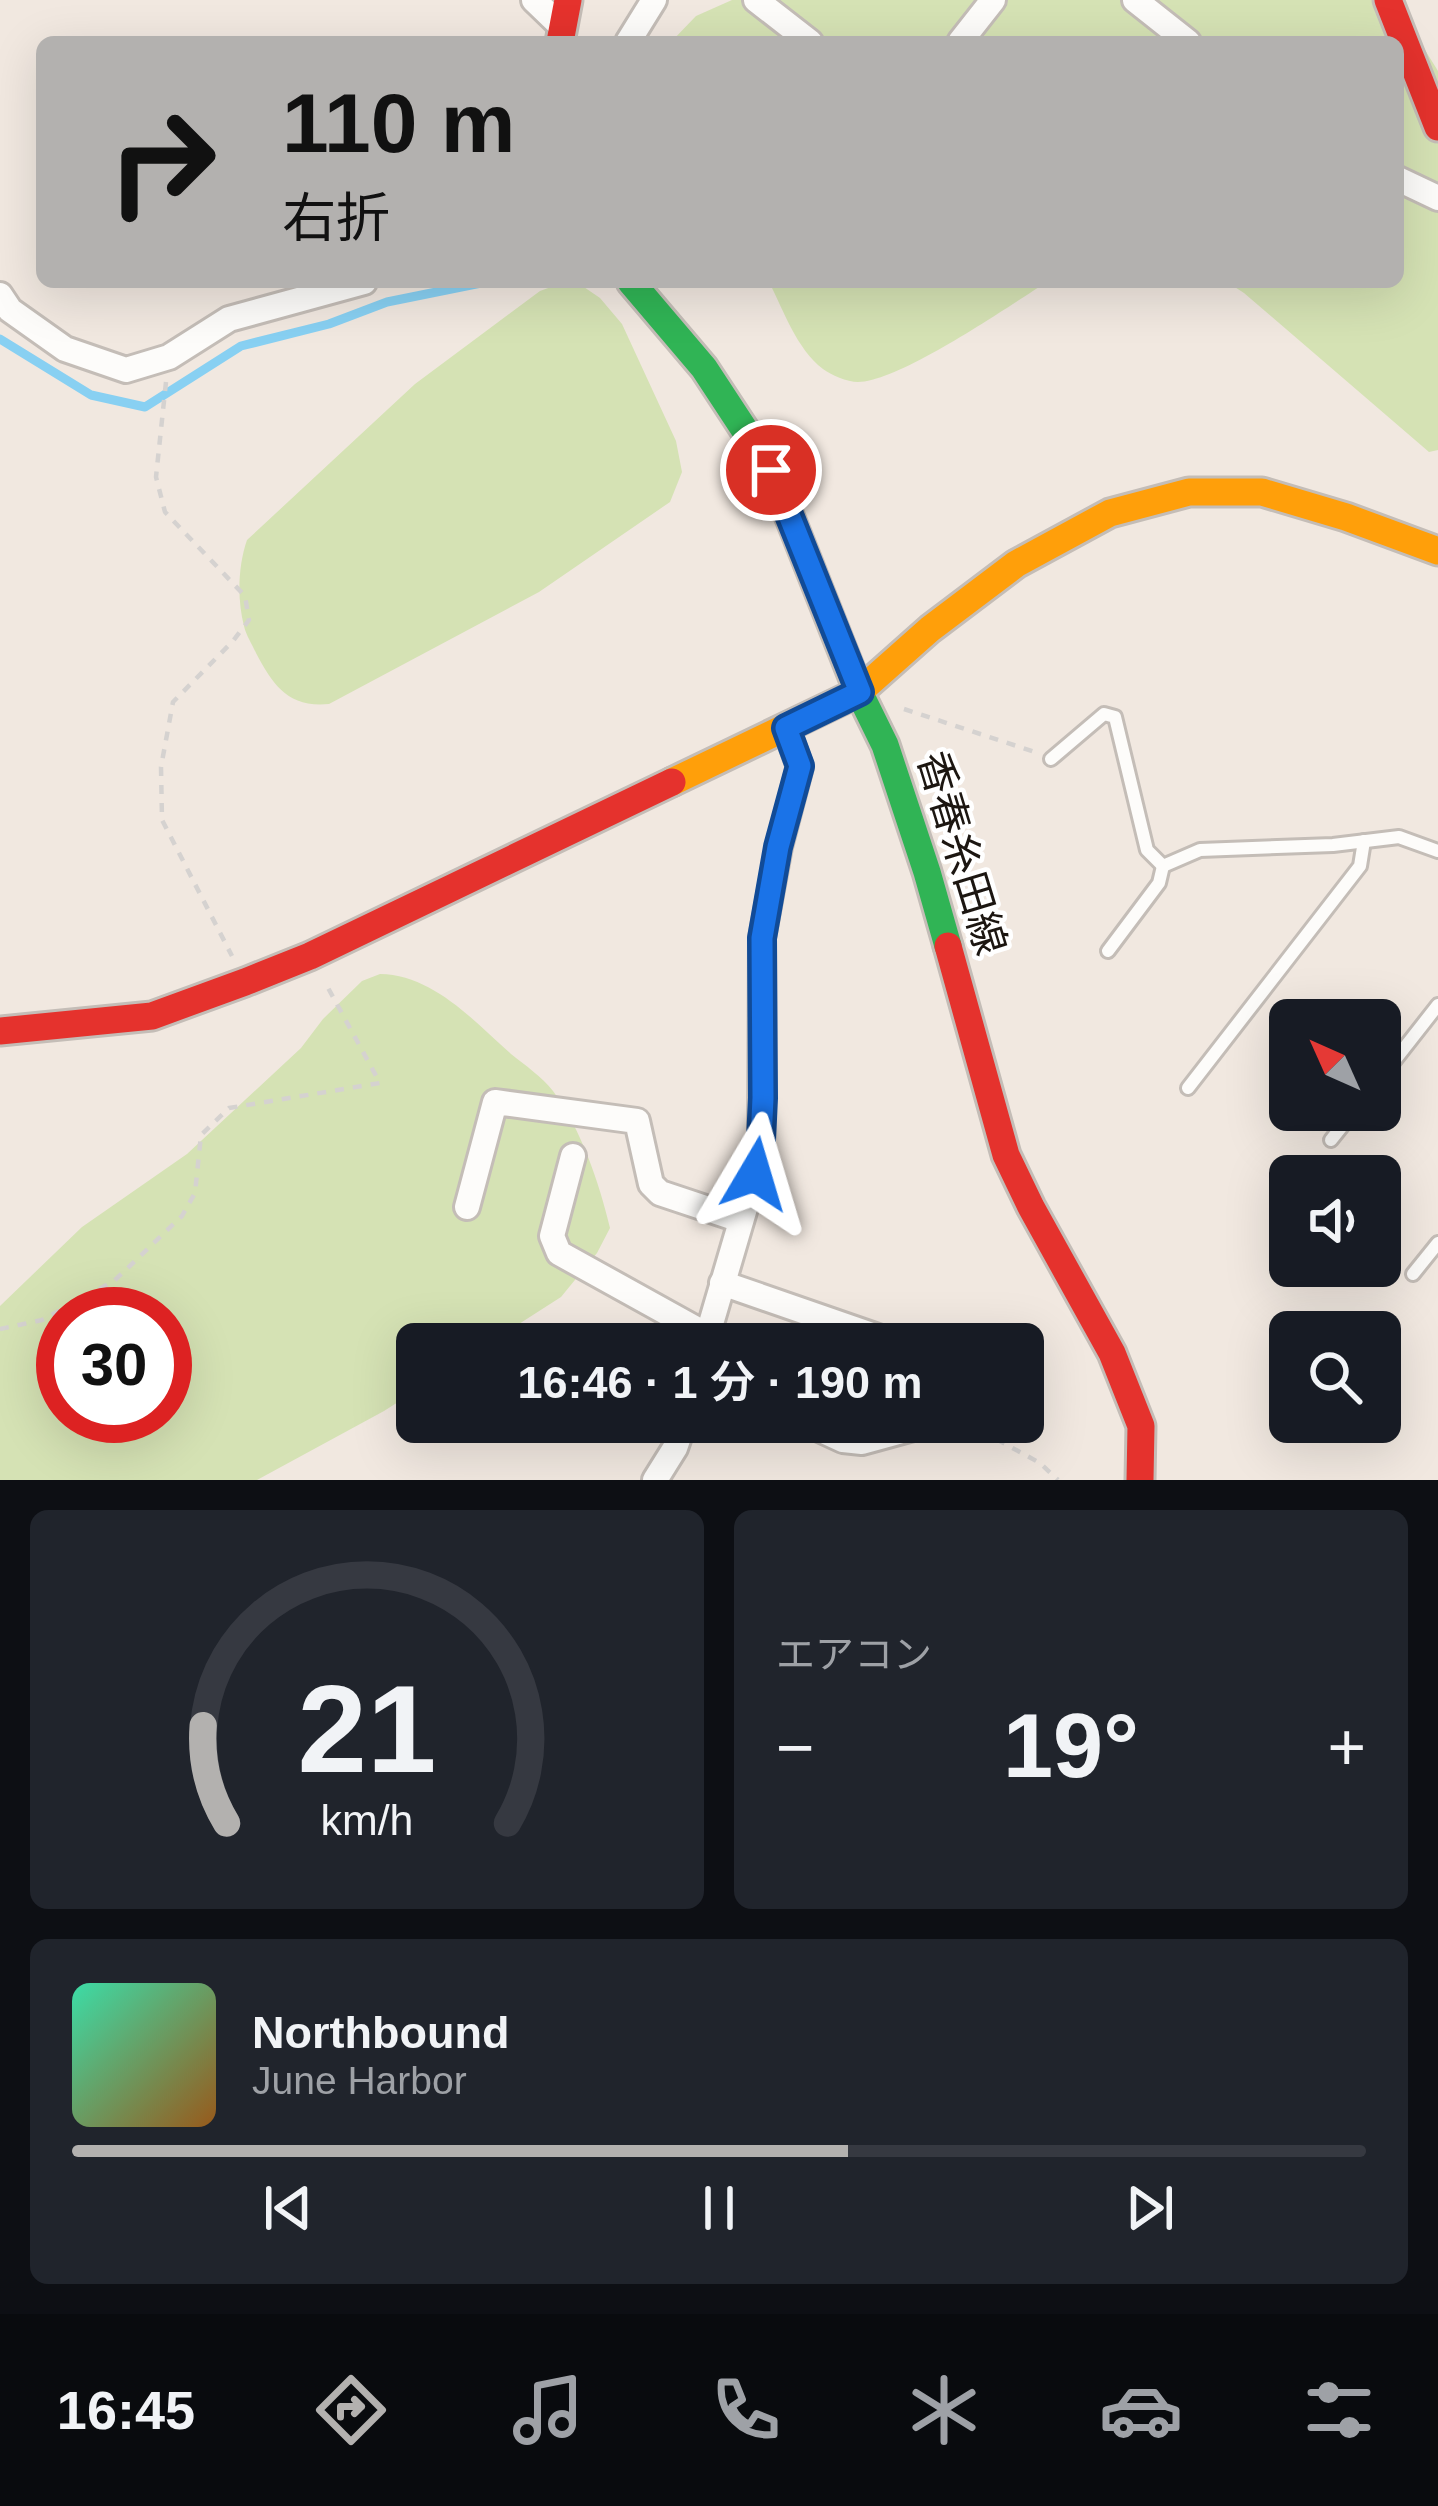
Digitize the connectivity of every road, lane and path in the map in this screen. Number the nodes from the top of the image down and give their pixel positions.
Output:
1 (534, 0) edge
2 (655, 0) edge
3 (756, 0) edge
4 (993, 0) edge
5 (1135, 0) edge
6 (1388, 0) edge
7 (563, 23) edge
8 (632, 36) edge
9 (802, 36) edge
10 (965, 36) edge
11 (1180, 36) edge
12 (1402, 36) edge
13 (1404, 41) edge
14 (1438, 128) edge
15 (1404, 182) edge
16 (1438, 198) edge
17 (342, 288) edge
18 (636, 288) edge
19 (0, 295) edge
20 (170, 357) junction
21 (1438, 550) edge
22 (860, 692) junction
23 (786, 728) junction
24 (1052, 759) joint
25 (1364, 841) junction
26 (1438, 851) edge
27 (1163, 866) junction
28 (1108, 951) dead end
29 (310, 956) junction
30 (245, 982) junction
31 (1438, 1005) edge
32 (0, 1031) edge
33 (1401, 1052) edge
34 (1188, 1088) dead end
35 (1338, 1131) edge
36 (1331, 1140) dead end
37 (573, 1156) dead end
38 (467, 1207) dead end
39 (741, 1220) junction
40 (1438, 1243) edge
41 (1413, 1274) dead end
42 (722, 1283) junction
43 (677, 1323) edge
44 (711, 1323) edge
45 (837, 1323) edge
46 (0, 1329) edge
47 (677, 1443) edge
48 (1004, 1443) edge
49 (655, 1480) edge
50 (1058, 1480) edge
51 (1140, 1480) edge

1 - 7 street
2 - 8 street
3 - 9 street
4 - 10 street
5 - 11 street
6 - 12 street
13 - 14 street
15 - 16 street
17 - 20 street
18 - 22 street, 香春糸田線
19 - 20 street
20 - 30 path
21 - 22 street
22 - 23 street
22 - 24 path
22 - 51 street, 香春糸田線
23 - 29 street
23 - 39 street
24 - 27 lane
25 - 26 lane
25 - 27 lane
25 - 34 lane
27 - 28 lane
29 - 30 street
29 - 46 path
30 - 32 street
31 - 33 lane
35 - 36 lane
37 - 43 street
38 - 39 street
39 - 42 street
40 - 41 lane
42 - 44 street
42 - 45 street
47 - 49 street
48 - 50 path

